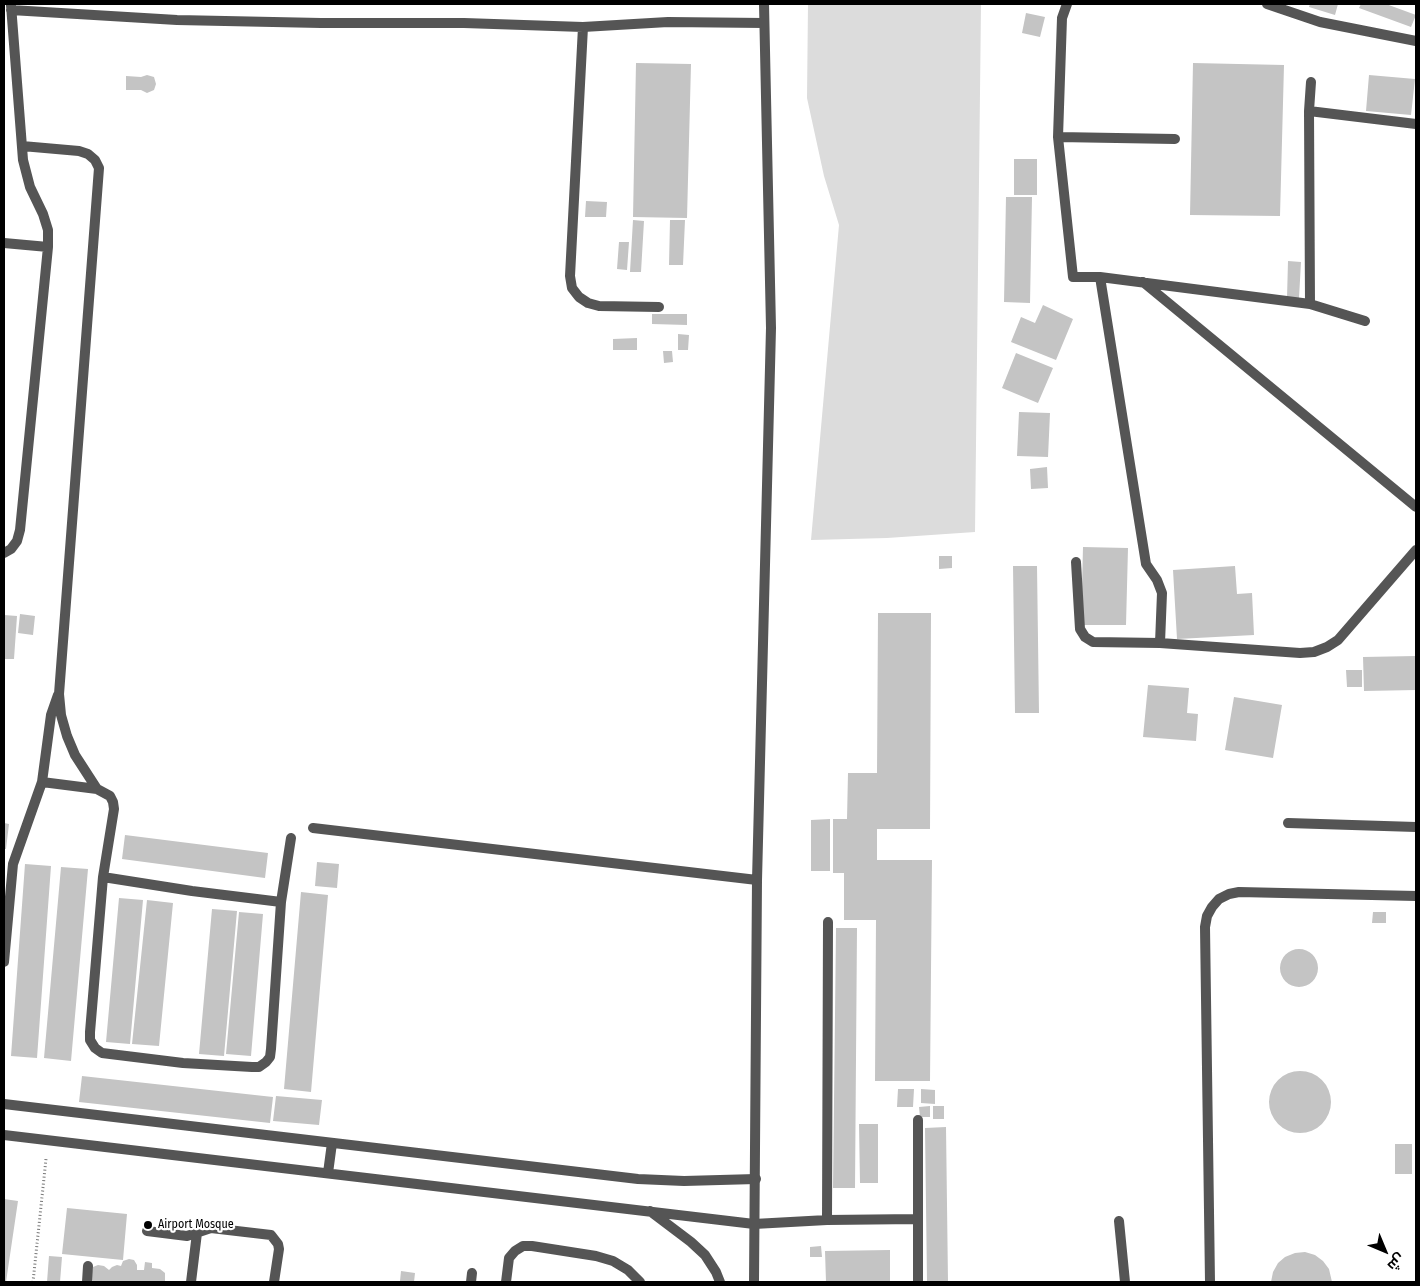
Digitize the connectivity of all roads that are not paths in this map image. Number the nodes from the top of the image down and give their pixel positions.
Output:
1 (764, 4) edge
2 (1067, 4) edge
3 (1267, 4) edge
4 (11, 7) edge
5 (764, 23) junction
6 (583, 26) junction
7 (1416, 41) edge
8 (1311, 82) dead end
9 (1309, 111) junction
10 (1416, 124) edge
11 (1058, 137) junction
12 (1174, 140) dead end
13 (22, 146) junction
14 (4, 243) edge
15 (48, 247) junction
16 (1100, 277) junction
17 (1142, 282) junction
18 (1310, 304) junction
19 (659, 307) dead end
20 (1365, 321) dead end
21 (1416, 507) edge
22 (1416, 550) edge
23 (4, 552) edge
24 (1076, 562) dead end
25 (1160, 644) junction
26 (58, 694) junction
27 (42, 782) junction
28 (97, 789) junction
29 (1288, 823) dead end
30 (1416, 826) edge
31 (313, 828) dead end
32 (290, 838) dead end
33 (9, 863) edge
34 (103, 877) junction
35 (757, 880) junction
36 (1416, 896) edge
37 (281, 902) junction
38 (828, 922) dead end
39 (4, 962) edge
40 (4, 1104) edge
41 (918, 1120) dead end
42 (4, 1135) edge
43 (332, 1143) junction
44 (328, 1173) junction
45 (756, 1179) junction
46 (649, 1211) junction
47 (918, 1219) junction
48 (827, 1220) junction
49 (1118, 1221) dead end
50 (754, 1224) junction
51 (146, 1232) dead end
52 (197, 1233) junction
53 (88, 1266) dead end
54 (87, 1282) edge
55 (191, 1282) edge
56 (274, 1282) edge
57 (506, 1282) edge
58 (640, 1282) edge
59 (720, 1282) edge
60 (754, 1282) edge
61 (918, 1282) edge
62 (1125, 1282) edge
63 (1210, 1282) edge

1 - 5 street
2 - 11 street
3 - 7 street
4 - 6 street
4 - 13 street
5 - 6 street
5 - 35 street
6 - 19 street
8 - 9 street
9 - 10 street
9 - 18 street
11 - 12 street
11 - 16 street
13 - 15 street
13 - 26 street
14 - 15 street
15 - 23 street
16 - 17 street
16 - 25 street
17 - 18 street
17 - 21 street
18 - 20 street
22 - 25 street
24 - 25 street
26 - 27 street
26 - 28 street
27 - 28 street
27 - 33 street
28 - 34 street
29 - 30 street
31 - 35 street
32 - 37 street
33 - 39 street
34 - 37 street
34 - 37 street
35 - 45 street
36 - 63 street
38 - 48 street
40 - 43 street
41 - 47 street
42 - 44 street
43 - 44 street
43 - 45 street
44 - 46 street
45 - 50 street
46 - 50 street
46 - 59 street
47 - 48 street
47 - 61 street
48 - 50 street
49 - 62 street
50 - 60 street
51 - 52 street
52 - 55 street
52 - 56 street
53 - 54 street
57 - 58 street

